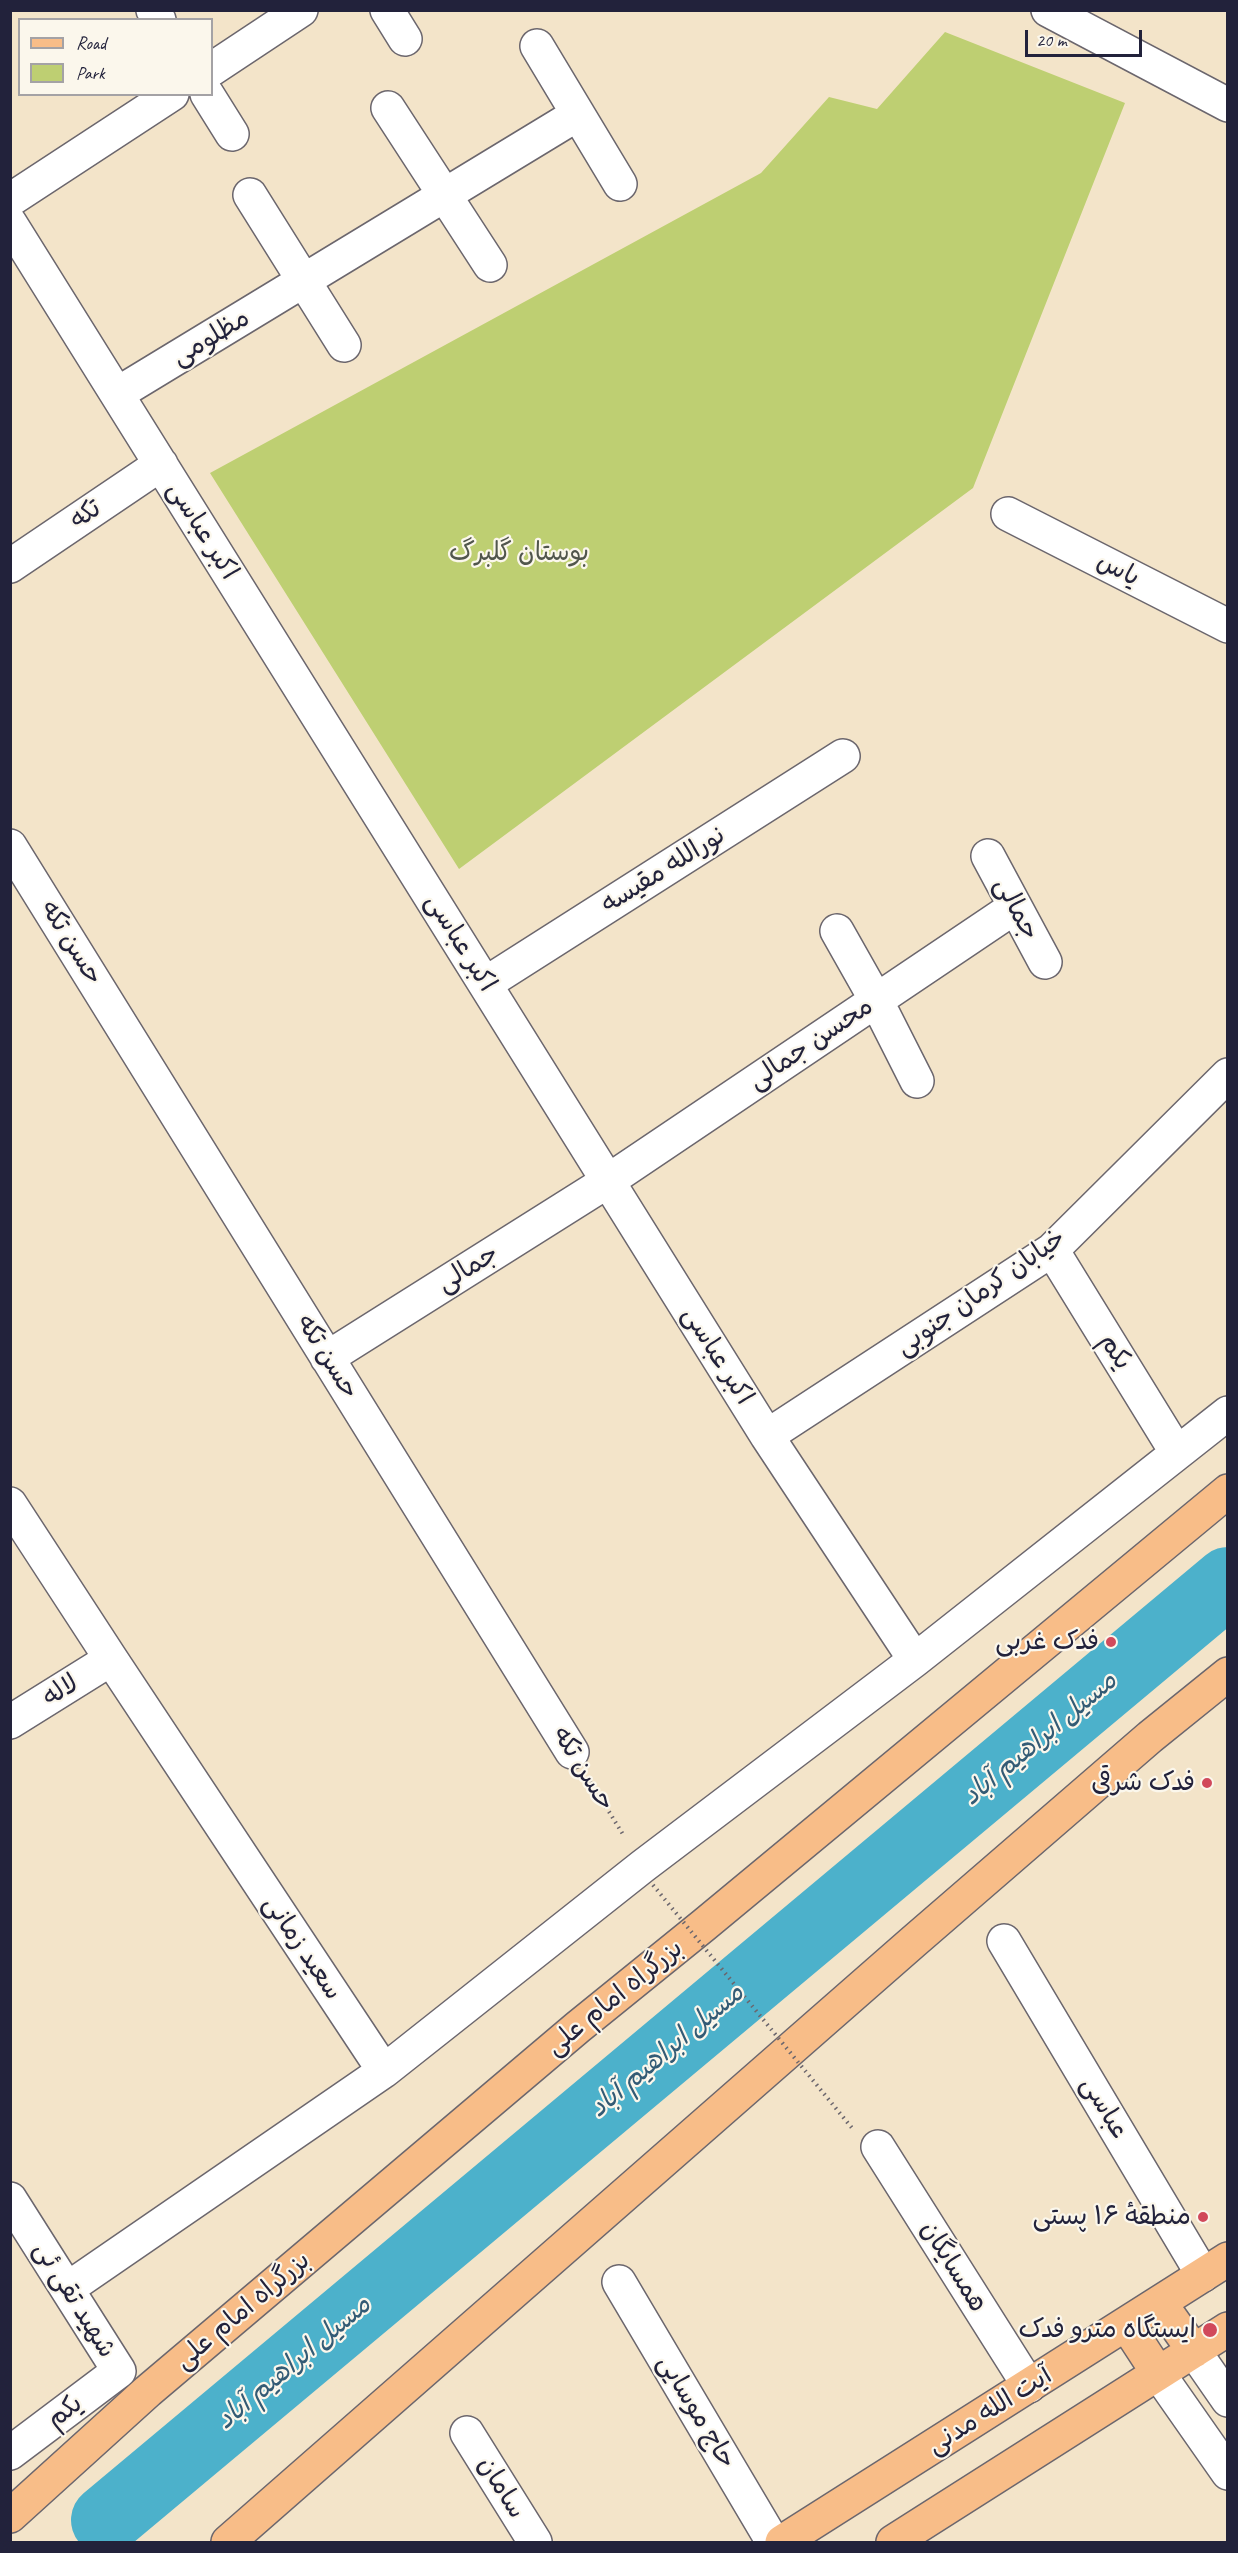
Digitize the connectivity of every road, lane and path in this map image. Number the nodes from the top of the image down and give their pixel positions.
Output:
1 (301, 10) edge
2 (387, 10) edge
3 (1048, 10) edge
4 (405, 39) dead end
5 (537, 46) dead end
6 (213, 68) edge
7 (169, 96) edge
8 (208, 96) edge
9 (1227, 105) edge
10 (388, 108) dead end
11 (578, 114) junction
12 (232, 134) dead end
13 (620, 184) dead end
14 (250, 195) dead end
15 (445, 195) junction
16 (10, 200) edge
17 (10, 223) edge
18 (489, 265) dead end
19 (304, 281) junction
20 (344, 345) dead end
21 (117, 394) junction
22 (161, 464) junction
23 (1008, 514) dead end
24 (10, 566) edge
25 (1227, 626) edge
26 (843, 756) dead end
27 (10, 846) edge
28 (988, 856) dead end
29 (1015, 907) junction
30 (837, 931) dead end
31 (1045, 962) dead end
32 (485, 984) junction
33 (876, 1000) junction
34 (1227, 1075) edge
35 (917, 1081) dead end
36 (608, 1181) junction
37 (1052, 1250) junction
38 (327, 1358) junction
39 (1227, 1413) edge
40 (767, 1436) junction
41 (1177, 1454) junction
42 (1227, 1491) edge
43 (10, 1504) edge
44 (111, 1659) junction
45 (915, 1660) junction
46 (1227, 1674) edge
47 (10, 1722) edge
48 (572, 1752) joint
49 (648, 1876) junction
50 (1004, 1941) dead end
51 (384, 2071) junction
52 (852, 2128) dead end
53 (878, 2147) dead end
54 (10, 2199) edge
55 (1215, 2267) edge
56 (619, 2282) dead end
57 (67, 2289) junction
58 (1160, 2302) junction
59 (1126, 2324) junction
60 (1227, 2329) edge
61 (1194, 2351) junction
62 (119, 2371) joint
63 (1158, 2373) junction
64 (1029, 2386) junction
65 (1227, 2400) edge
66 (467, 2433) dead end
67 (10, 2452) edge
68 (1227, 2473) edge
69 (10, 2516) edge
70 (228, 2542) edge
71 (535, 2542) edge
72 (772, 2542) edge
73 (782, 2542) edge
74 (893, 2542) edge

1 - 6 street
2 - 4 street
3 - 9 street
5 - 11 street
7 - 16 street
8 - 12 street
10 - 15 street
11 - 13 street
11 - 15 street, مظلومی
14 - 19 street
15 - 18 street
15 - 19 street, مظلومی
17 - 21 street, اکبر عباسی
19 - 20 street
19 - 21 street, مظلومی
21 - 22 street, اکبر عباسی
22 - 24 street, تکه
22 - 32 street, اکبر عباسی
23 - 25 street, یاس
26 - 32 street, نورالله مقیسه
27 - 38 street, حسن تکه
28 - 29 street, جمالی
29 - 31 street, جمالی
29 - 33 street, محسن جمالی
30 - 33 street
32 - 36 street, اکبر عباسی
33 - 35 street
33 - 36 street, محسن جمالی
34 - 37 street, خیابان کرمان جنوبی
36 - 38 street, جمالی
36 - 40 street, اکبر عباسی
37 - 40 street, خیابان کرمان جنوبی
37 - 41 street, یکم
38 - 48 street, حسن تکه
39 - 41 street
40 - 45 street, اکبر عباسی
41 - 45 street
42 - 69 main road, بزرگراه امام علی
43 - 44 street, سعید زمانی
44 - 47 street, لاله
44 - 51 street, سعید زمانی
45 - 49 street
46 - 70 main road
48 - 49 path, حسن تکه
49 - 51 street
49 - 52 path, حسن تکه, bridge
50 - 55 street, عباسی
51 - 57 street
53 - 64 street, همسایگان
54 - 57 street, شهید تقی ئی
55 - 58 main road, آیت الله مدنی
56 - 72 street, حاج موسایی
57 - 62 street, شهید تقی ئی
58 - 59 main road, آیت الله مدنی
58 - 61 main road
59 - 63 main road
59 - 64 main road, آیت الله مدنی
60 - 61 main road
61 - 63 main road
61 - 65 street
62 - 67 street, یکم
63 - 68 street
63 - 74 main road
64 - 73 main road, آیت الله مدنی
66 - 71 street, سامان

